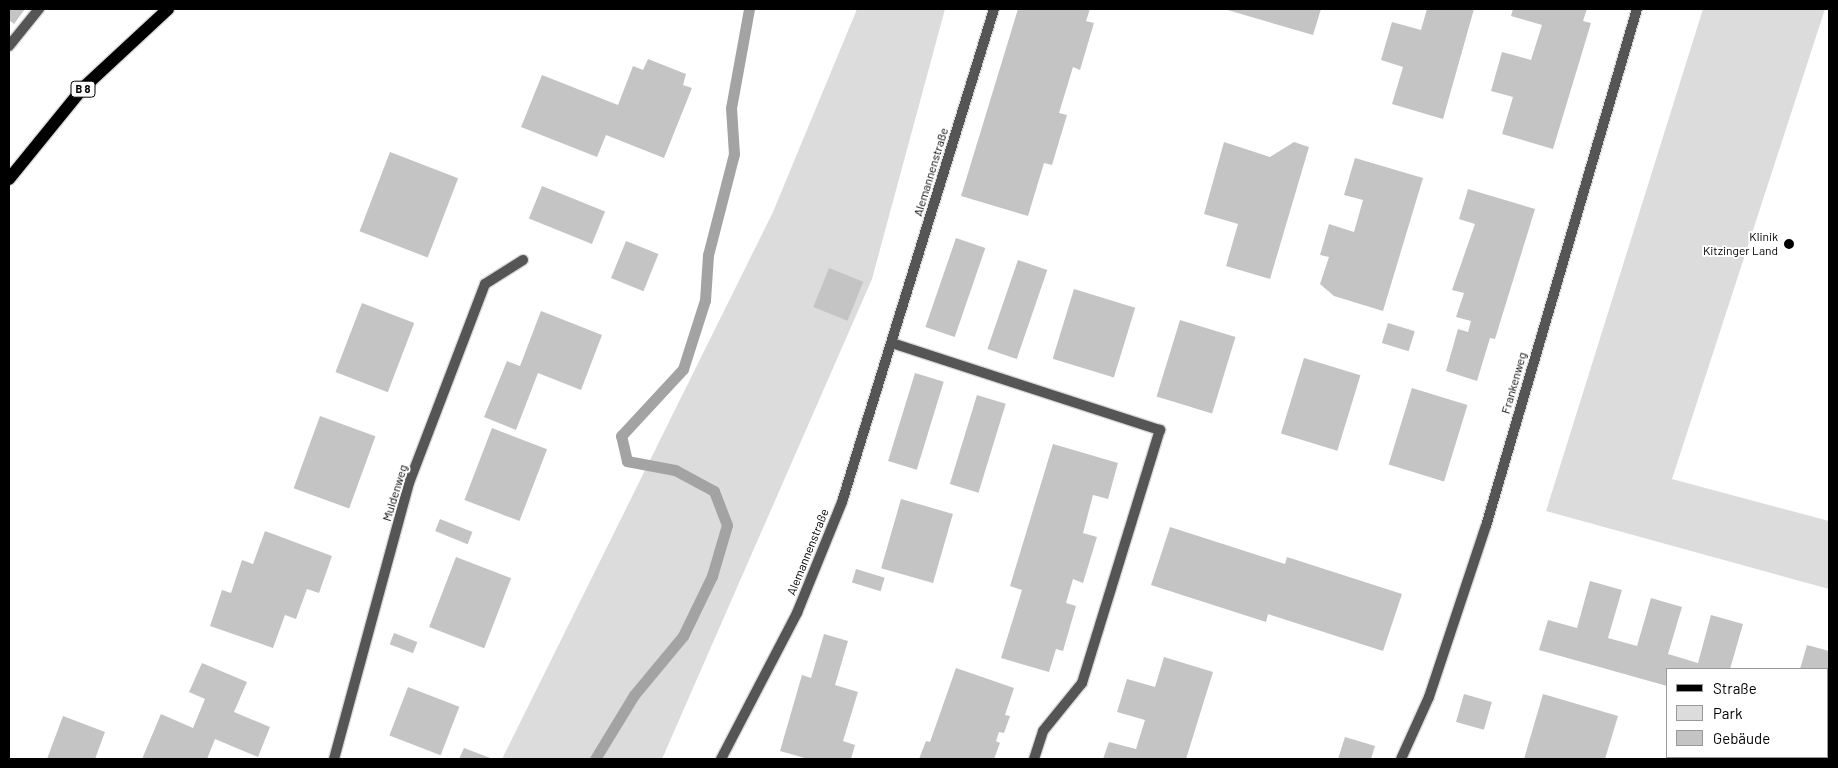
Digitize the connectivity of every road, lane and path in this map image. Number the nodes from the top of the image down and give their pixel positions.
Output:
1 (39, 9) edge
2 (168, 9) edge
3 (994, 9) edge
4 (1637, 9) edge
5 (9, 46) edge
6 (9, 179) edge
7 (523, 260) dead end
8 (892, 343) junction
9 (334, 759) edge
10 (721, 759) edge
11 (1034, 759) edge
12 (1401, 759) edge

1 - 5 street
2 - 6 main road, B 8
3 - 8 street, Alemannenstraße
4 - 12 street, Frankenweg
7 - 9 street, Muldenweg
8 - 10 street, Alemannenstraße
8 - 11 street

